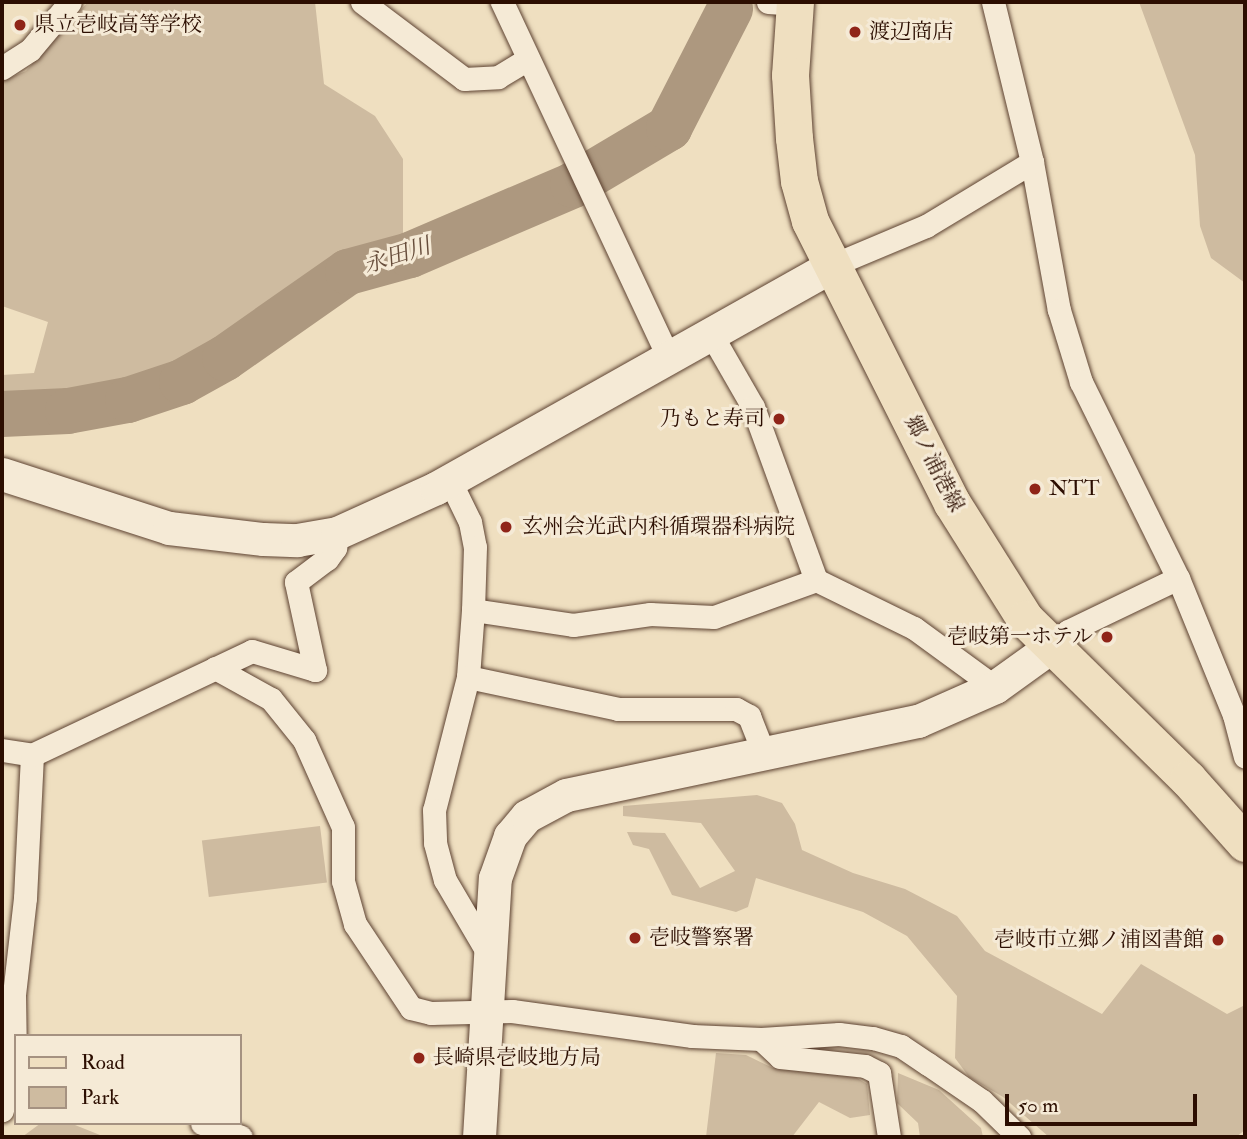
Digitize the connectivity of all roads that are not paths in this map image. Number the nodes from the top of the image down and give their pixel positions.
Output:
1 (70, 2) edge
2 (362, 2) edge
3 (502, 2) edge
4 (993, 2) edge
5 (786, 3) edge
6 (528, 59) junction
7 (2, 68) edge
8 (1032, 162) junction
9 (833, 265) junction
10 (711, 334) junction
11 (668, 357) junction
12 (2, 474) edge
13 (450, 481) junction
14 (337, 533) junction
15 (1178, 578) junction
16 (816, 580) junction
17 (473, 610) junction
18 (1052, 646) junction
19 (215, 668) junction
20 (468, 677) junction
21 (995, 687) junction
22 (2, 750) edge
23 (764, 754) junction
24 (32, 755) junction
25 (1245, 757) edge
26 (1245, 843) edge
27 (489, 955) junction
28 (486, 1011) junction
29 (15, 1034) edge
30 (761, 1039) junction
31 (14, 1065) edge
32 (2, 1110) edge
33 (208, 1125) edge
34 (241, 1137) edge
35 (479, 1137) edge
36 (889, 1137) edge
37 (1019, 1137) edge

1 - 7 street
2 - 6 street
3 - 6 street
4 - 8 street
5 - 9 main road, 郷ノ浦港線
6 - 11 street
8 - 9 street
8 - 15 street
9 - 10 street
9 - 18 main road, 郷ノ浦港線
10 - 11 street
10 - 16 street
11 - 13 street
12 - 14 street
13 - 14 street
13 - 17 street
14 - 19 street
15 - 18 street
15 - 25 street
16 - 17 street
16 - 21 street
17 - 20 street
18 - 21 street
18 - 26 main road, 郷ノ浦港線
19 - 24 street
19 - 28 street
20 - 23 street
20 - 27 street
21 - 23 street
22 - 24 street
23 - 27 street
24 - 29 street
27 - 28 street
28 - 30 street
28 - 35 street
30 - 36 street
30 - 37 street
31 - 32 street
33 - 34 street

